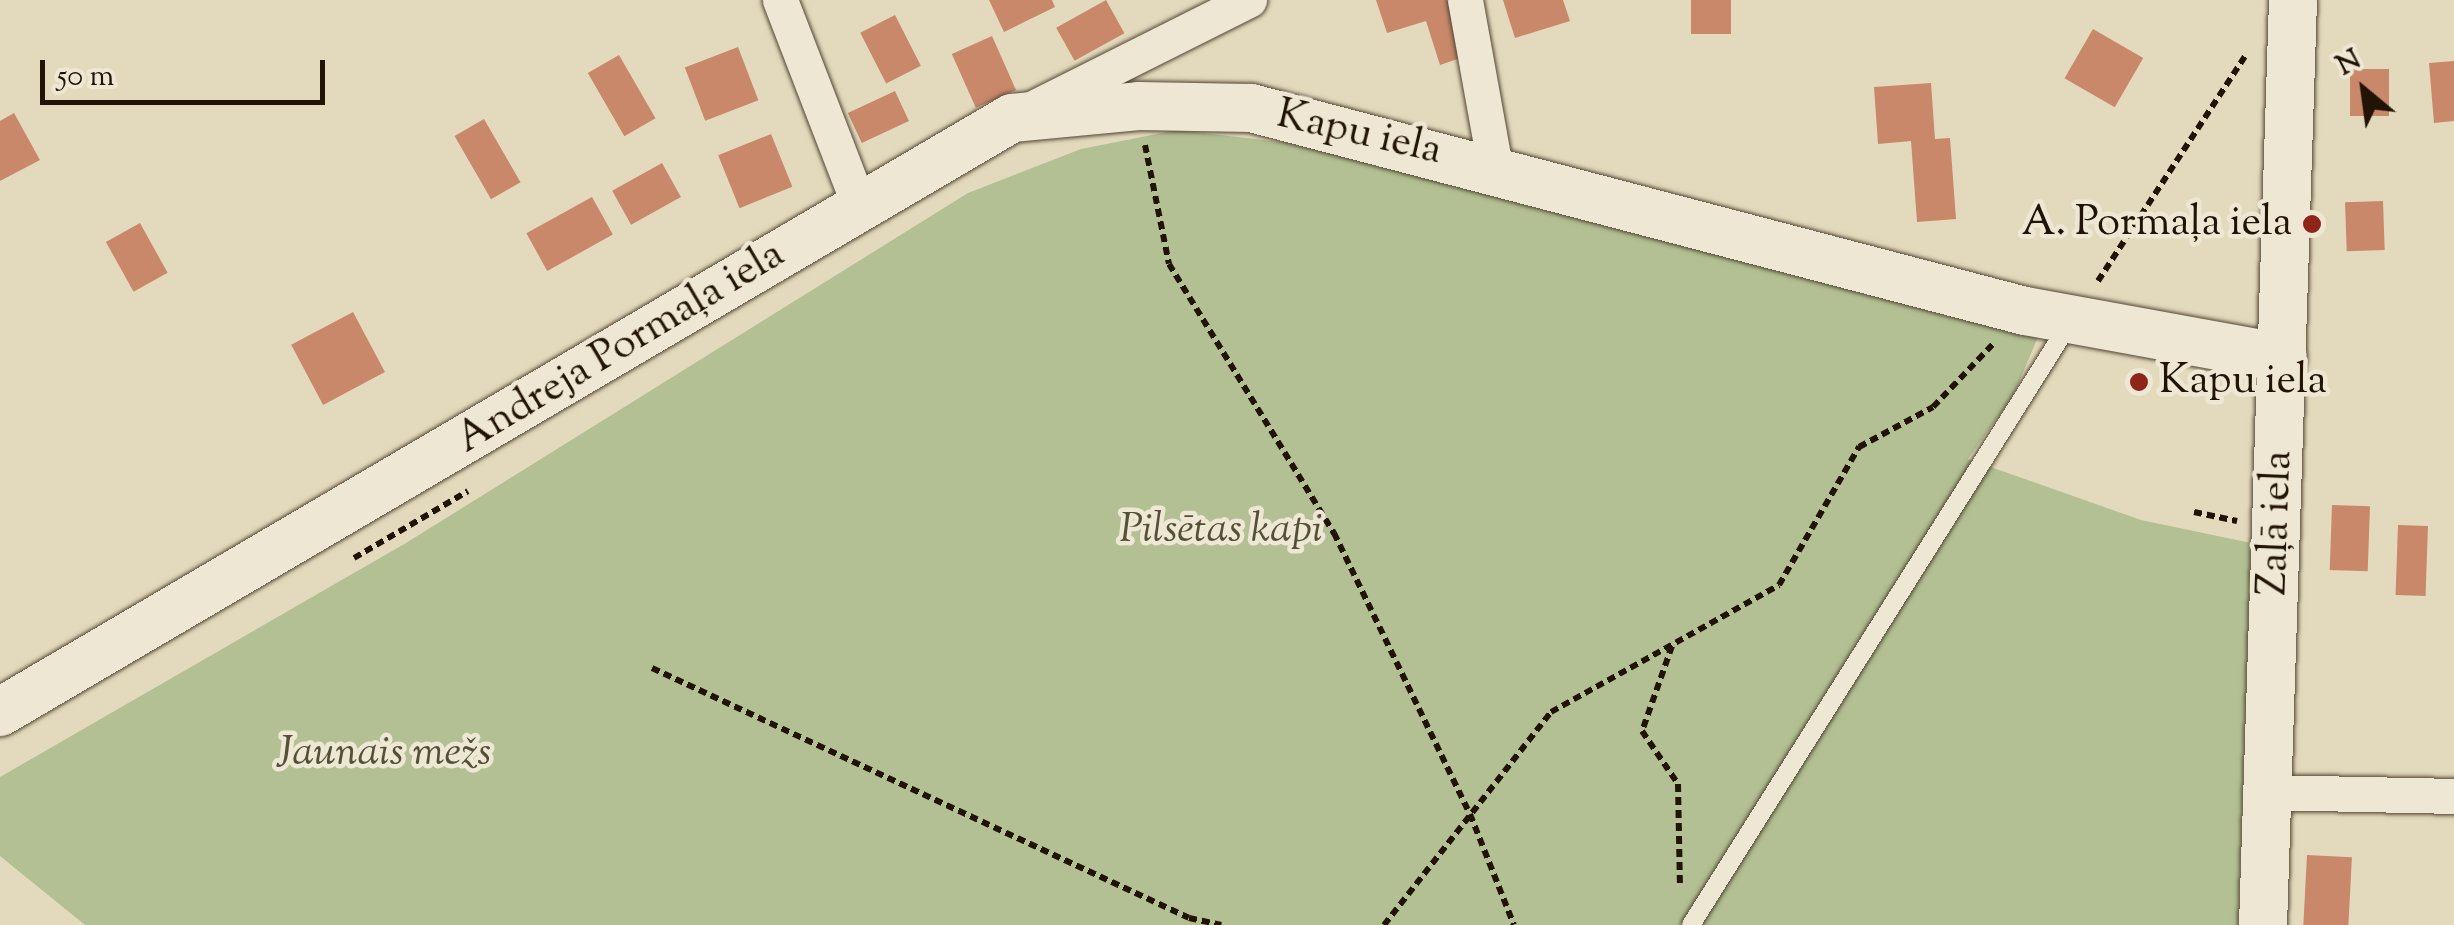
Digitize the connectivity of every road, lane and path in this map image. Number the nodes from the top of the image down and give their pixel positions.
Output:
1 (780, 0) edge
2 (1250, 0) edge
3 (1465, 0) edge
4 (2292, 0) edge
5 (2248, 52) dead end
6 (1012, 118) junction
7 (1141, 124) dead end
8 (1495, 166) junction
9 (860, 206) junction
10 (2025, 311) junction
11 (2072, 319) junction
12 (2283, 358) junction
13 (2194, 512) dead end
14 (2239, 522) dead end
15 (1672, 644) junction
16 (652, 668) dead end
17 (0, 712) edge
18 (2266, 792) junction
19 (2454, 796) edge
20 (1470, 814) junction
21 (1680, 893) dead end
22 (1221, 925) edge
23 (1384, 925) edge
24 (1514, 925) edge
25 (1691, 925) edge
26 (2263, 925) edge

1 - 9 street
2 - 6 street, Andreja Pormaļa iela
3 - 8 street
4 - 12 street, Zaļā iela
5 - 11 path
6 - 8 street, Kapu iela
6 - 9 street, Andreja Pormaļa iela
7 - 20 path
8 - 10 street, Kapu iela
9 - 17 street, Andreja Pormaļa iela
10 - 11 street, Kapu iela
10 - 15 path
11 - 12 street, Kapu iela
11 - 25 lane
12 - 18 street, Zaļā iela
13 - 14 path
15 - 20 path
15 - 21 path
16 - 22 path
18 - 19 street
18 - 26 street, Zaļā iela
20 - 23 path
20 - 24 path

